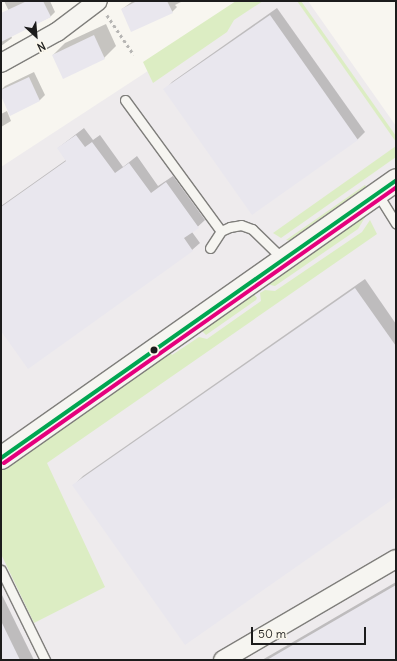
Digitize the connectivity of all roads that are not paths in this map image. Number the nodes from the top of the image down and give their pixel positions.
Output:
1 (94, 2) edge
2 (1, 64) edge
3 (125, 100) dead end
4 (396, 180) edge
5 (377, 193) junction
6 (396, 223) edge
7 (221, 231) junction
8 (210, 248) dead end
9 (283, 259) junction
10 (1, 458) edge
11 (396, 559) edge
12 (1, 570) edge
13 (45, 660) edge
14 (223, 660) edge

1 - 2 street
3 - 7 lane
4 - 5 street
5 - 6 lane
5 - 9 street
7 - 8 lane
7 - 9 lane
9 - 10 street
11 - 14 street
12 - 13 lane

